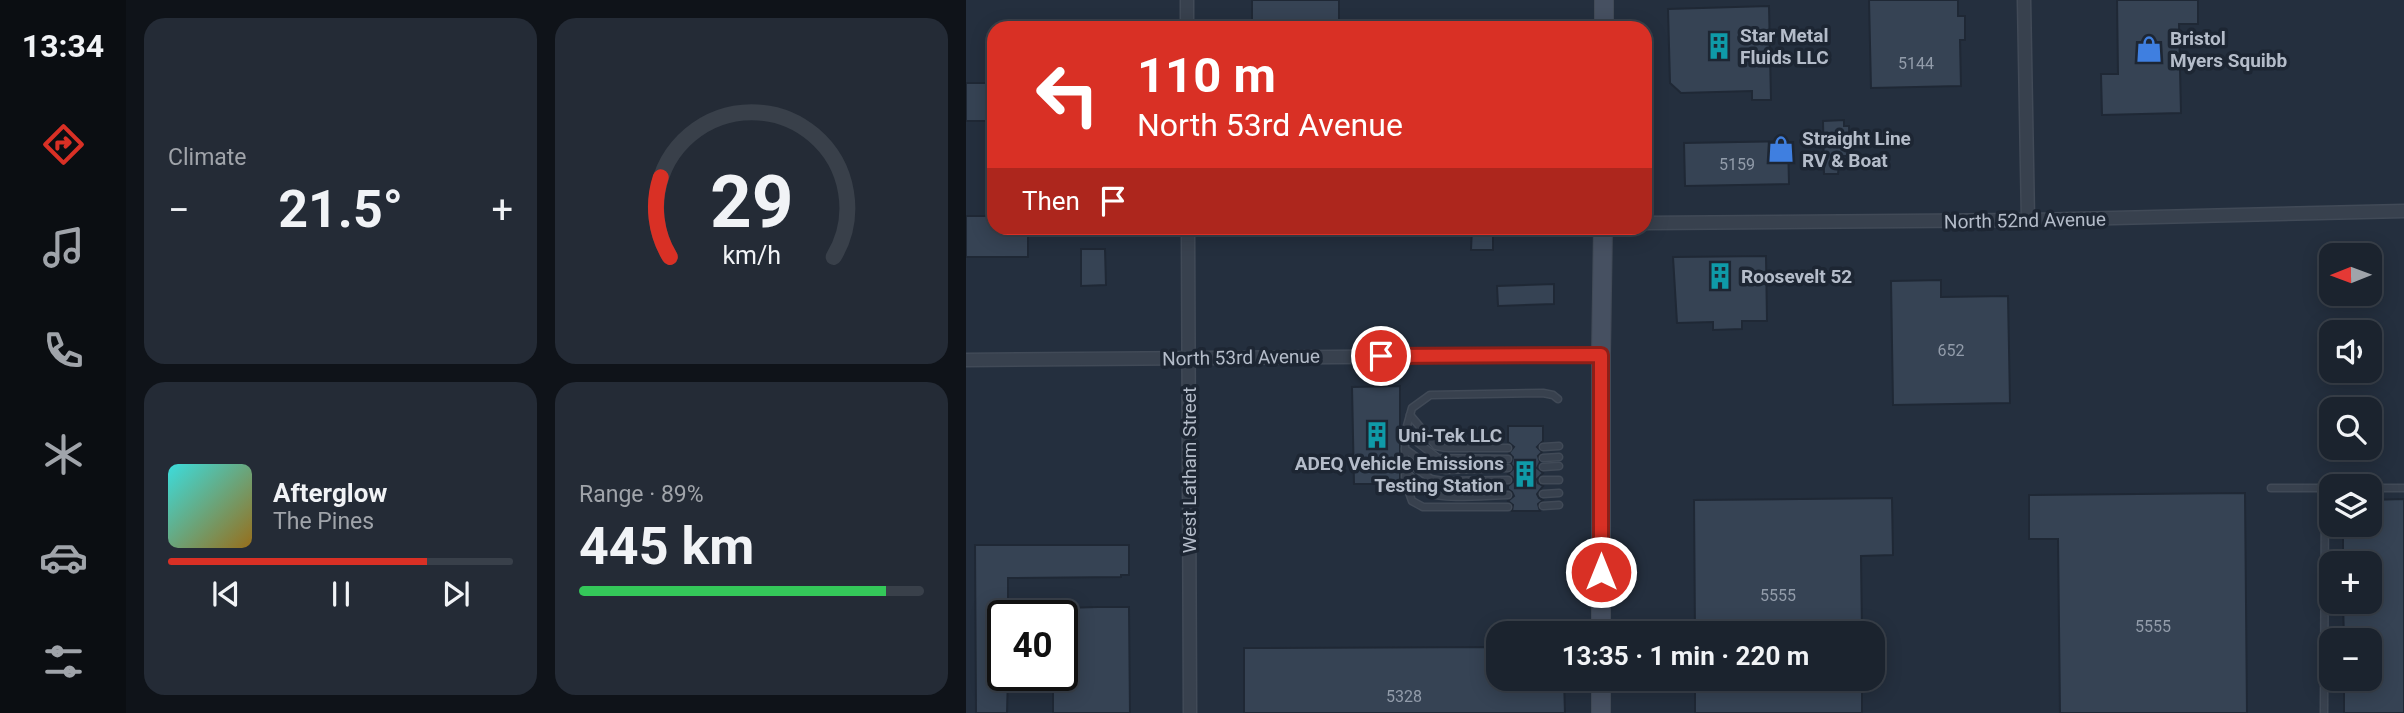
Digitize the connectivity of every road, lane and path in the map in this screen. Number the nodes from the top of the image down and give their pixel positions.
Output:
1 (1187, 0) edge
2 (1604, 0) edge
3 (2024, 0) edge
4 (1187, 21) edge
5 (1604, 21) edge
6 (2404, 211) edge
7 (2028, 220) junction
8 (1652, 223) edge
9 (1188, 235) edge
10 (1604, 235) edge
11 (1601, 355) junction
12 (1188, 358) junction
13 (966, 360) edge
14 (1558, 399) dead end
15 (1410, 415) junction
16 (1405, 433) junction
17 (1559, 446) dead end
18 (1543, 447) dead end
19 (1508, 448) dead end
20 (1405, 449) junction
21 (1559, 457) dead end
22 (1543, 458) dead end
23 (1508, 459) dead end
24 (1405, 460) junction
25 (1559, 466) dead end
26 (1543, 467) dead end
27 (1508, 468) dead end
28 (1405, 470) junction
29 (1508, 480) dead end
30 (1543, 480) dead end
31 (1559, 480) dead end
32 (2271, 488) dead end
33 (2319, 488) edge
34 (2382, 488) edge
35 (2404, 488) edge
36 (1543, 494) dead end
37 (1559, 494) dead end
38 (1508, 495) dead end
39 (1559, 505) dead end
40 (1543, 506) dead end
41 (1508, 507) dead end
42 (2327, 537) edge
43 (1601, 621) edge
44 (1601, 691) edge
45 (1190, 713) edge
46 (1601, 713) edge
47 (2324, 713) edge

1 - 4 street
2 - 5 street
3 - 7 street
6 - 7 street, North 52nd Avenue
7 - 8 street, North 52nd Avenue
9 - 12 street, West Latham Street
10 - 11 street
11 - 12 street, North 53rd Avenue
11 - 43 street
12 - 13 street, North 53rd Avenue
12 - 45 street, West Latham Street
14 - 15 lane
15 - 16 lane
15 - 19 lane
16 - 20 lane
16 - 23 lane
17 - 18 lane
20 - 24 lane
20 - 27 lane
21 - 22 lane
24 - 28 lane
24 - 29 lane
25 - 26 lane
28 - 38 lane
28 - 41 lane
30 - 31 lane
32 - 33 lane
34 - 35 lane
36 - 37 lane
39 - 40 lane
42 - 47 lane
44 - 46 street

